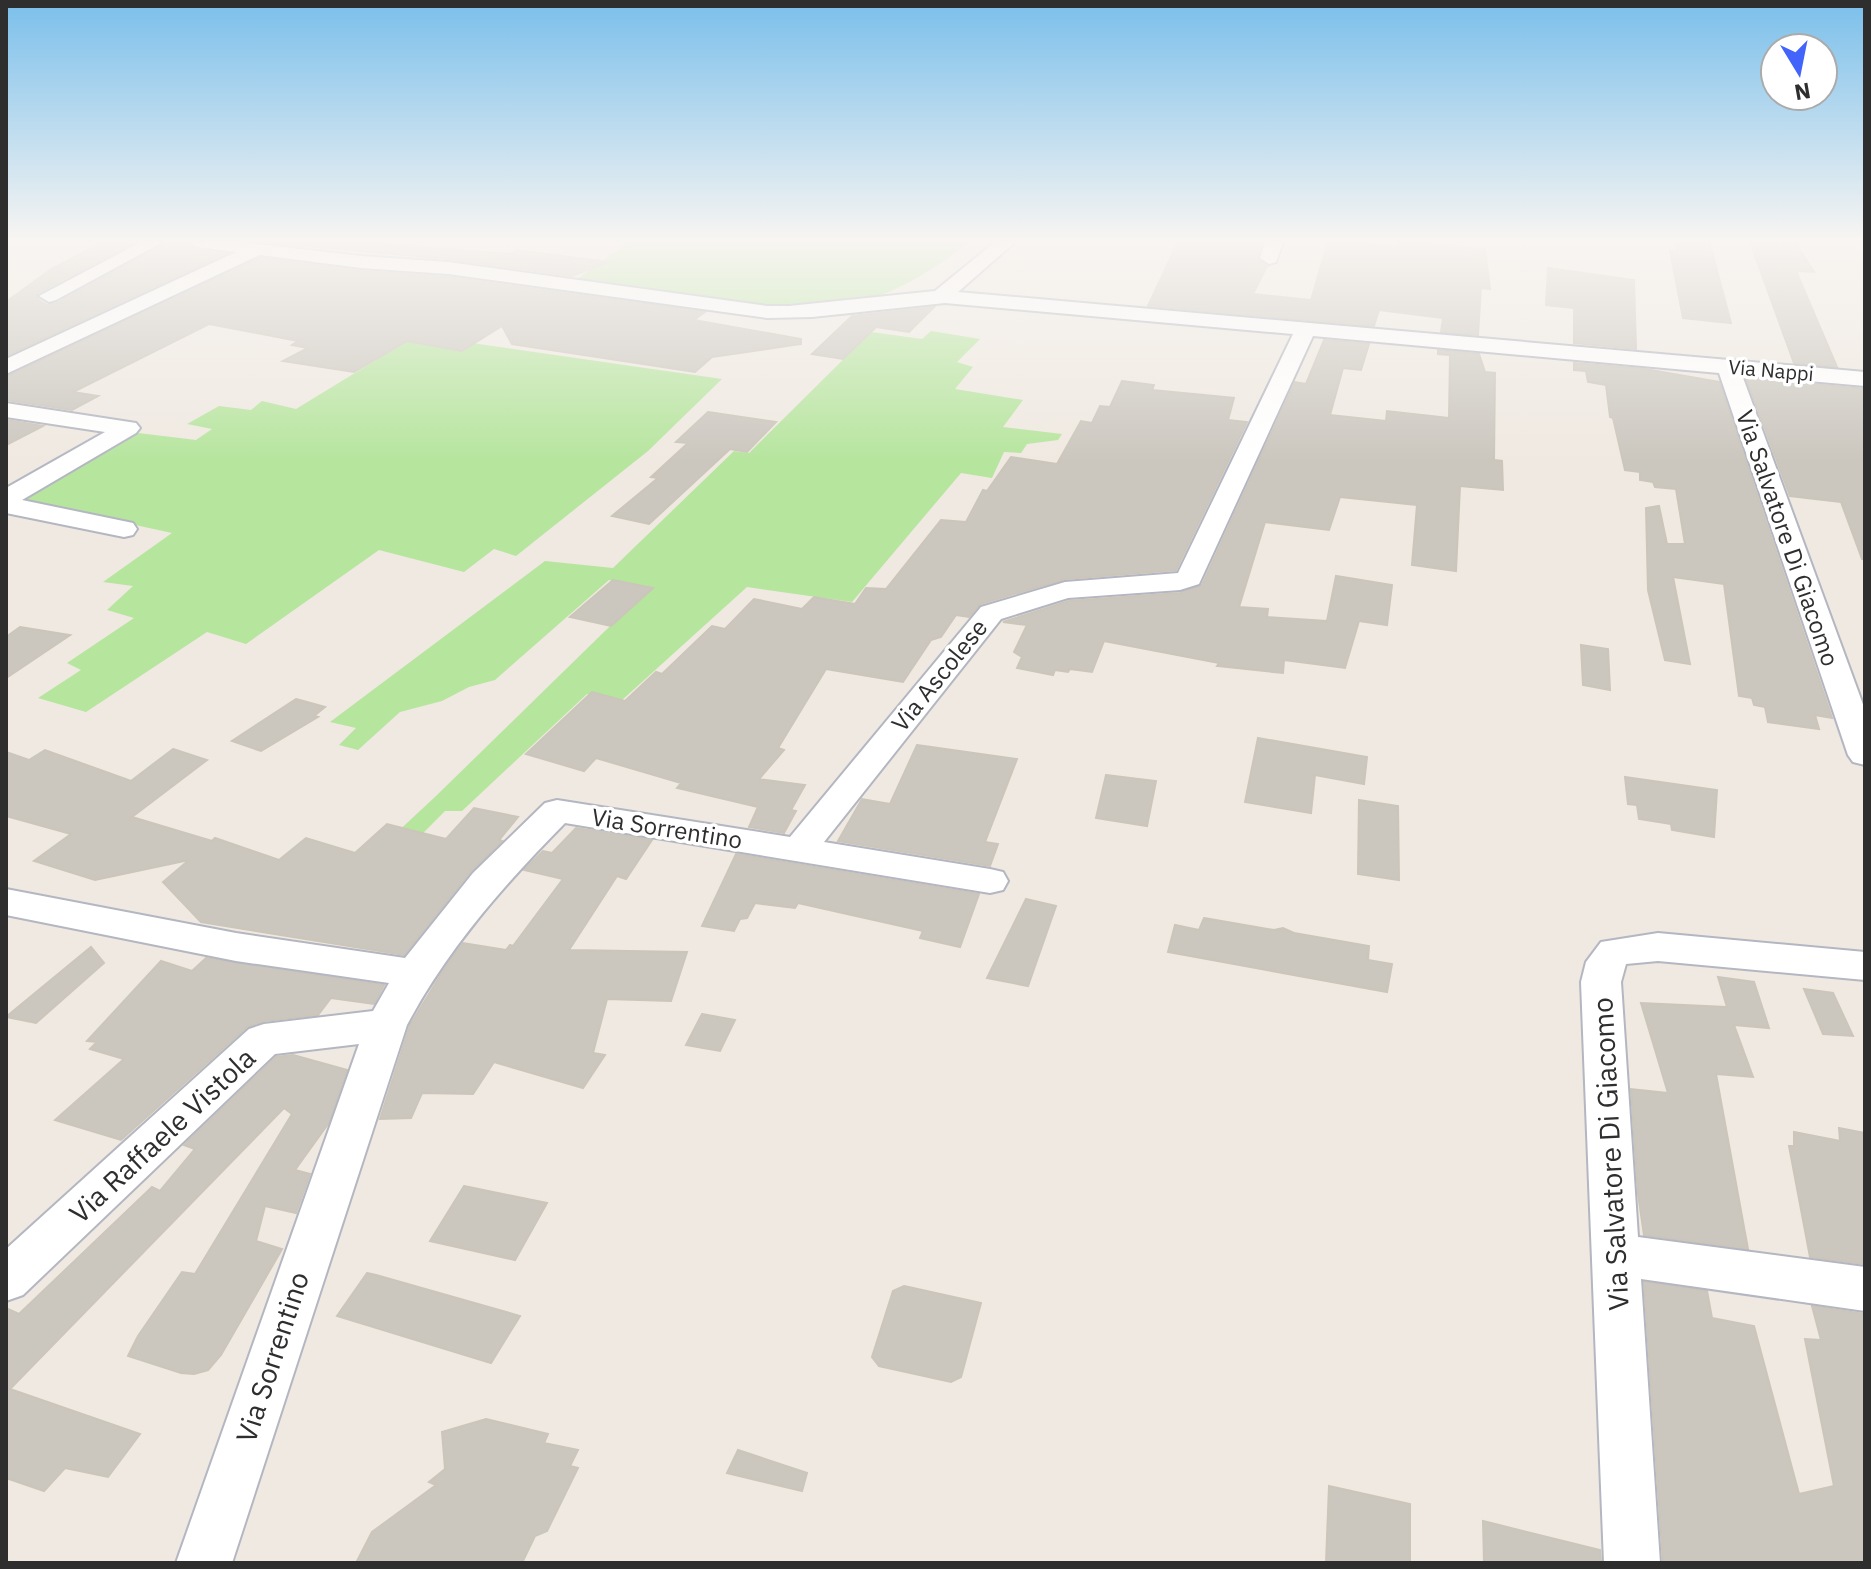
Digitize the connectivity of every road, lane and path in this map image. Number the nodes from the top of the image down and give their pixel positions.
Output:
1 (117, 315) edge
2 (1148, 315) edge
3 (1306, 329) junction
4 (1728, 366) junction
5 (6, 367) edge
6 (1865, 379) edge
7 (6, 410) edge
8 (6, 499) edge
9 (6, 505) edge
10 (124, 529) dead end
11 (1865, 755) edge
12 (799, 850) junction
13 (990, 881) dead end
14 (6, 902) edge
15 (1865, 966) edge
16 (415, 973) junction
17 (386, 1025) junction
18 (1616, 1255) junction
19 (6, 1280) edge
20 (1865, 1289) edge
21 (204, 1563) edge
22 (1632, 1563) edge

1 - 5 street
2 - 3 street, Via Nappi
3 - 4 street, Via Nappi
3 - 12 street, Via Ascolese
4 - 6 street, Via Nappi
4 - 11 street, Via Salvatore Di Giacomo
7 - 8 street
9 - 10 street
12 - 13 street, Via Sorrentino
12 - 16 street, Via Sorrentino
14 - 16 street
15 - 18 street, Via Salvatore Di Giacomo
16 - 17 street, Via Sorrentino
17 - 19 street, Via Raffaele Vistola
17 - 21 street, Via Sorrentino
18 - 20 street
18 - 22 street, Via Salvatore Di Giacomo

